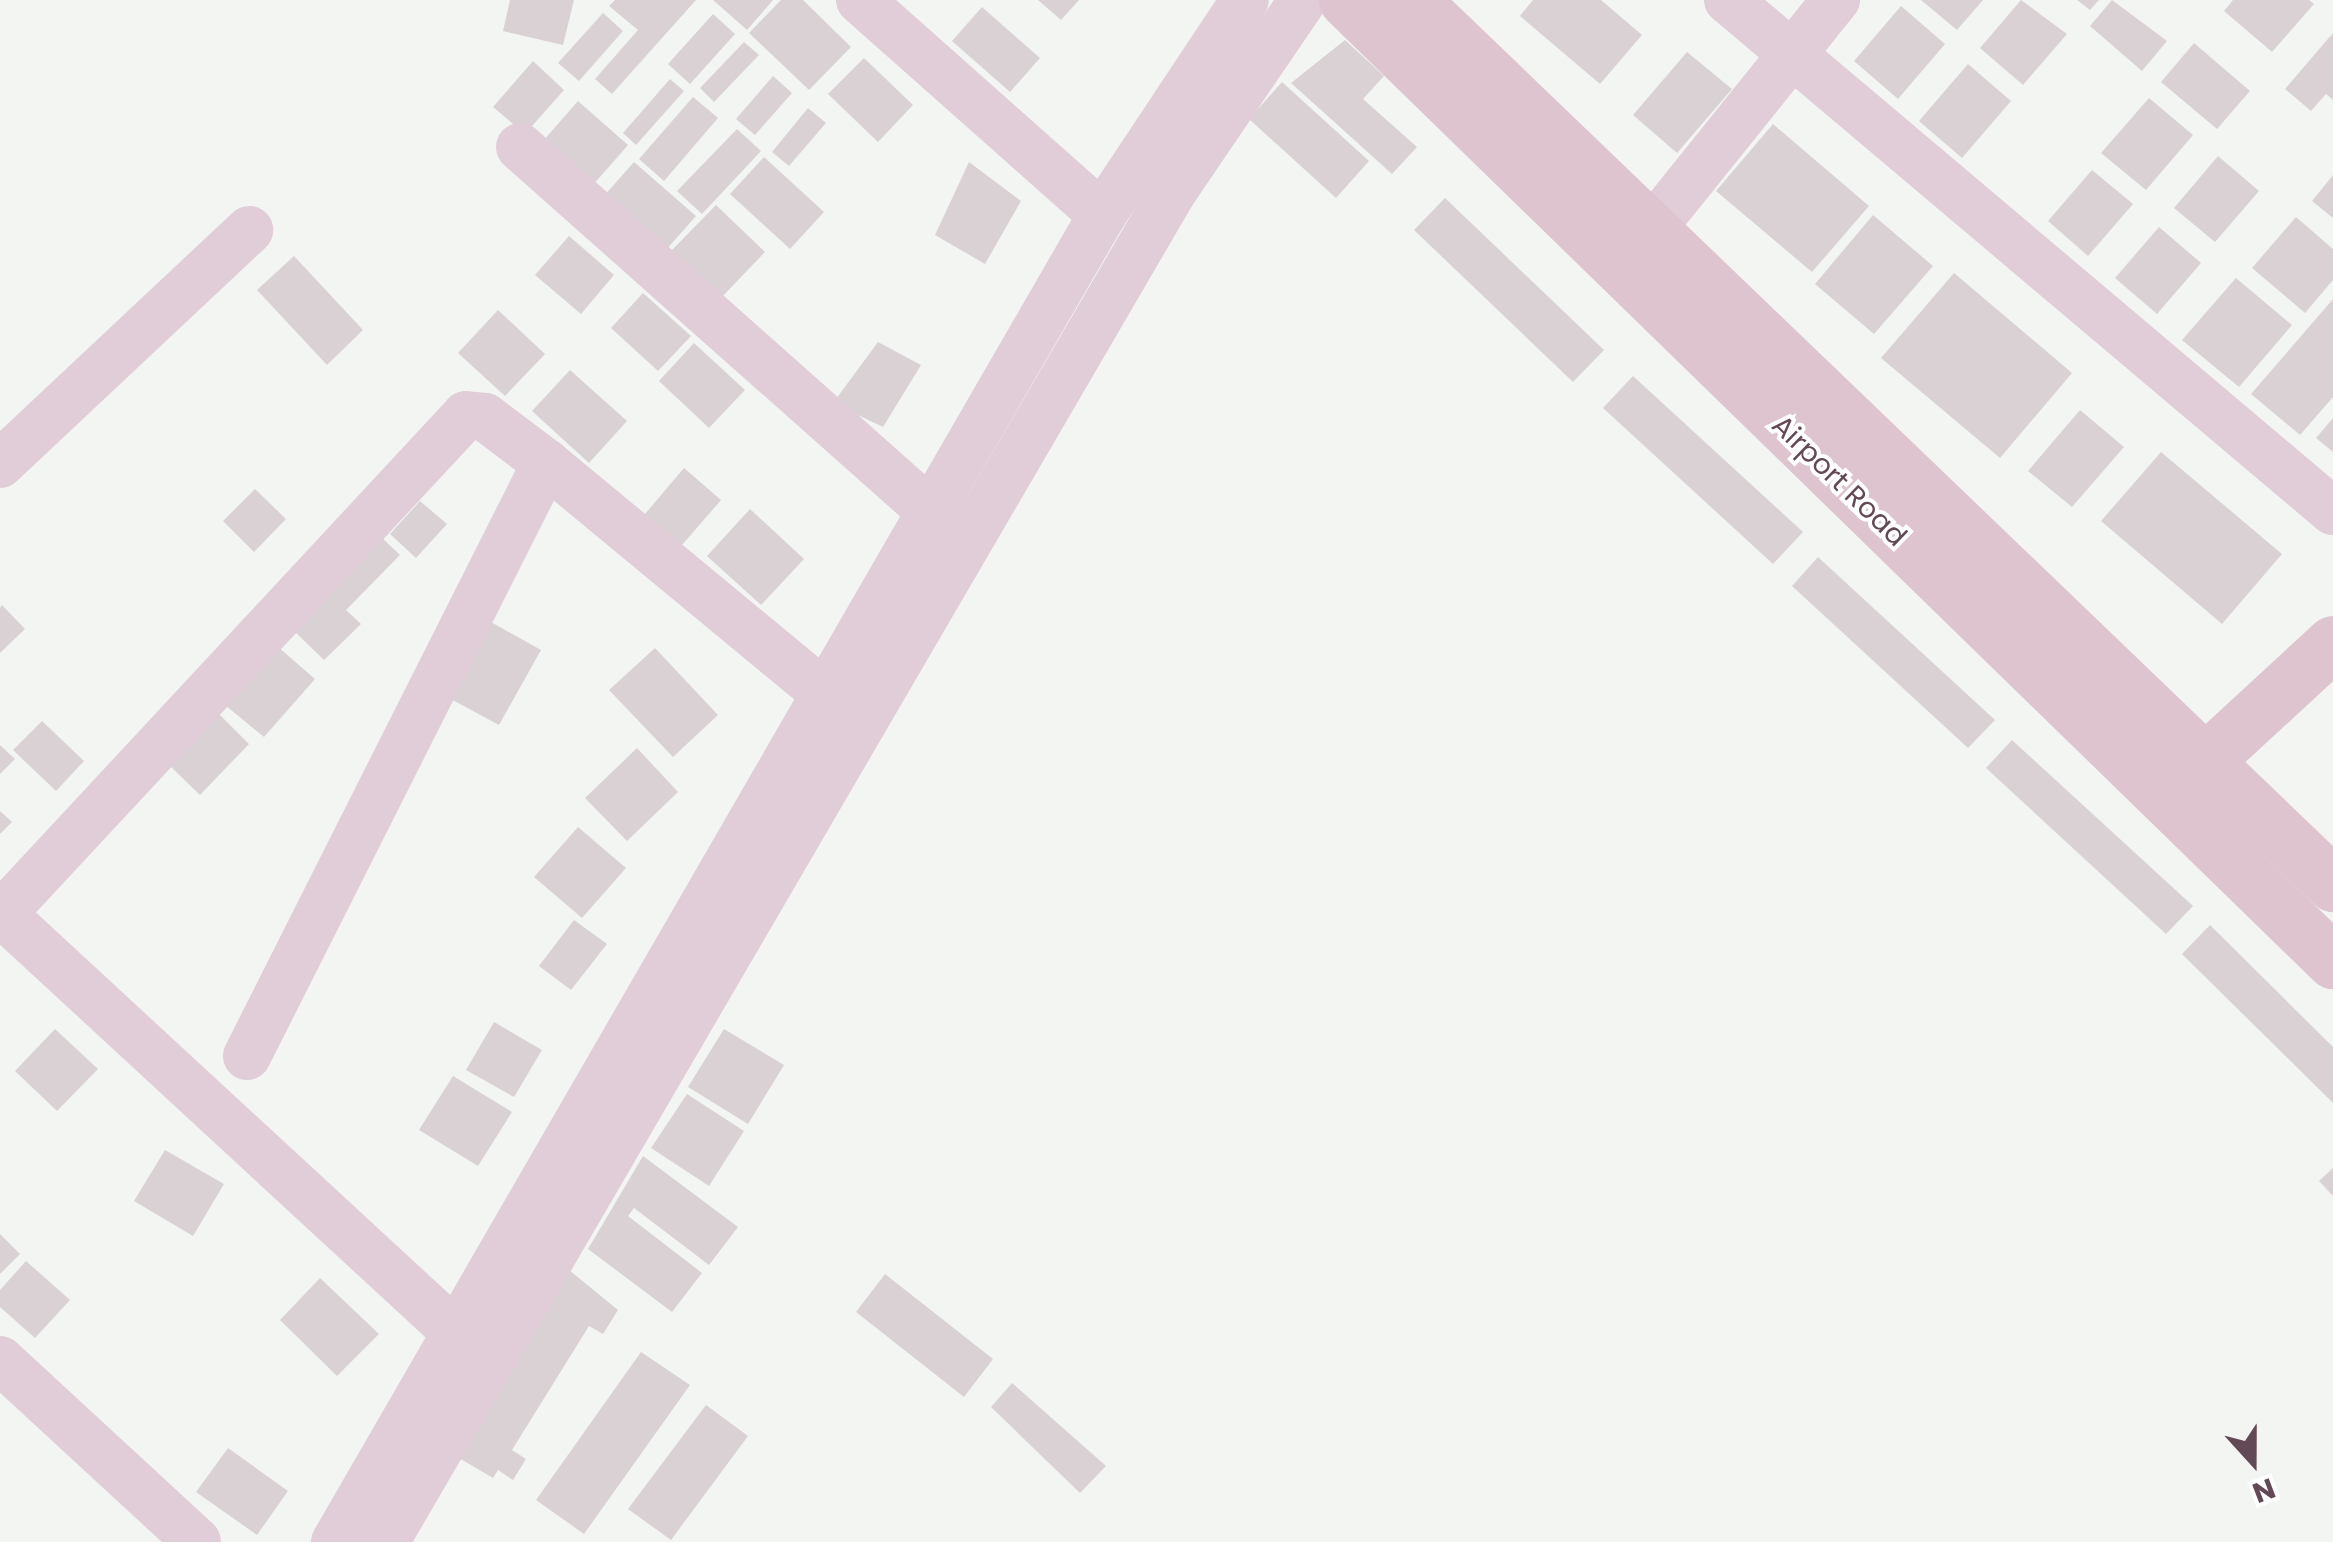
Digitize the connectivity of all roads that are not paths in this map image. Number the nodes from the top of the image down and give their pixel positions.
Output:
1 (860, 0) edge
2 (1245, 0) edge
3 (1303, 0) edge
4 (1346, 0) edge
5 (1412, 0) edge
6 (1728, 0) edge
7 (1836, 0) edge
8 (1790, 54) junction
9 (520, 147) dead end
10 (1102, 214) junction
11 (248, 230) dead end
12 (1650, 231) junction
13 (0, 464) edge
14 (546, 464) junction
15 (929, 510) junction
16 (2333, 511) edge
17 (2333, 643) edge
18 (818, 697) junction
19 (864, 721) junction
20 (2205, 760) junction
21 (2333, 884) edge
22 (1, 914) edge
23 (2333, 961) edge
24 (248, 1056) dead end
25 (456, 1333) junction
26 (0, 1360) edge
27 (197, 1542) edge
28 (336, 1542) edge
29 (385, 1542) edge

1 - 10 street
2 - 10 street
3 - 19 street
4 - 23 main road, Airport Road
5 - 12 main road, Airport Road
6 - 8 street
7 - 8 street
8 - 12 street
8 - 16 street
9 - 15 street
10 - 15 street
11 - 13 street
12 - 20 main road, Airport Road
14 - 18 street
14 - 22 street
14 - 24 street
15 - 18 street
17 - 20 main road
18 - 19 street
18 - 25 street
19 - 29 street
20 - 21 main road, Airport Road
22 - 25 street
25 - 28 street
26 - 27 street

